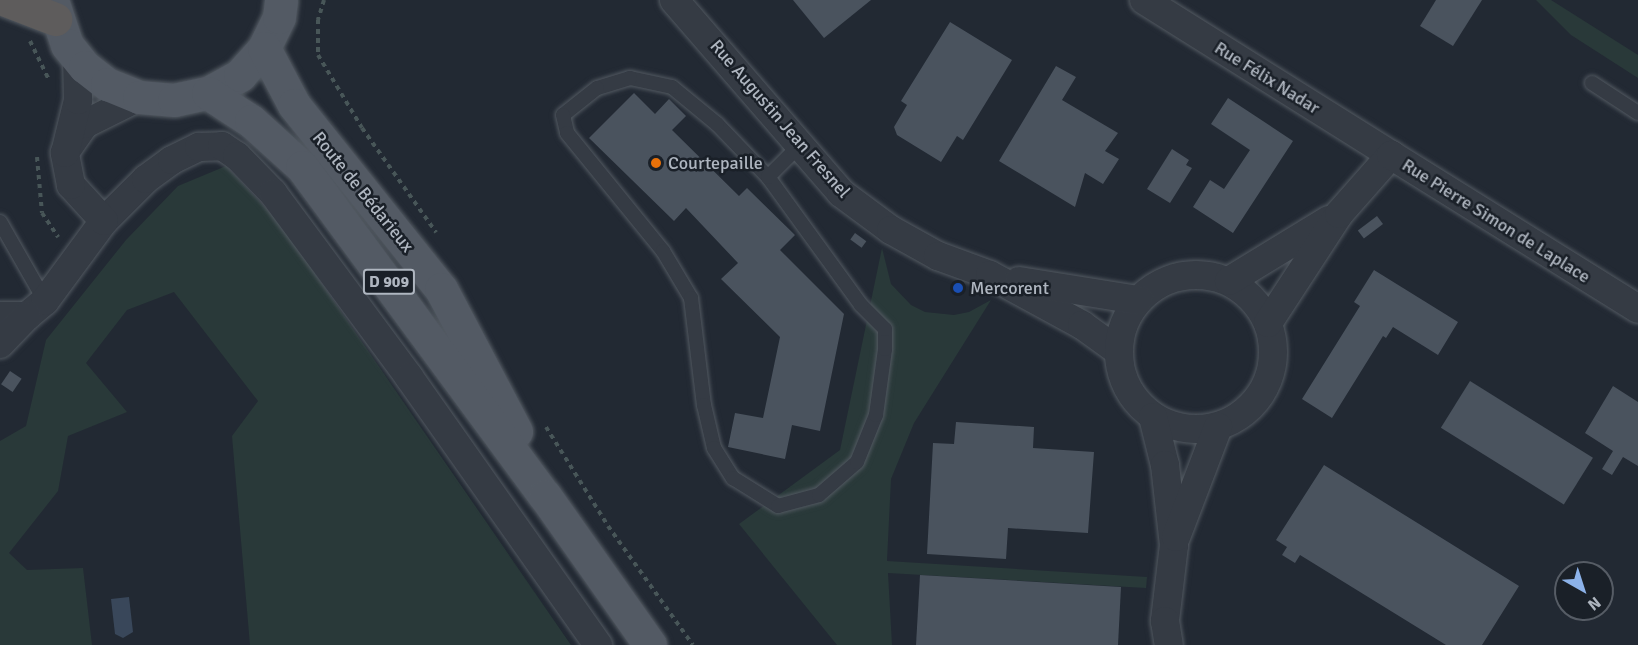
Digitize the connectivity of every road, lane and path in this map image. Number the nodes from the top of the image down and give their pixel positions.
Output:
1 (6, 0) edge
2 (281, 0) edge
3 (674, 0) edge
4 (1144, 0) edge
5 (54, 10) edge
6 (264, 48) junction
7 (77, 57) junction
8 (1592, 83) dead end
9 (208, 93) junction
10 (139, 97) junction
11 (1638, 113) edge
12 (800, 145) junction
13 (65, 153) junction
14 (1391, 155) junction
15 (768, 177) junction
16 (1339, 214) junction
17 (104, 221) junction
18 (0, 222) edge
19 (990, 275) junction
20 (1229, 282) junction
21 (1138, 300) junction
22 (1638, 309) edge
23 (24, 311) edge
24 (1268, 322) junction
25 (0, 344) edge
26 (1118, 351) junction
27 (1153, 417) junction
28 (1218, 427) junction
29 (545, 496) junction
30 (1174, 545) junction
31 (598, 645) edge
32 (650, 645) edge
33 (1169, 645) edge

1 - 5 highway
2 - 6 main road
3 - 12 street, Rue Augustin Jean Fresnel
4 - 14 street, Rue Félix Nadar
5 - 7 main road
6 - 9 main road
6 - 29 main road, Route de Bédarieux / D 909
7 - 10 main road
7 - 13 street
8 - 11 lane
9 - 10 main road
9 - 29 main road, Route de Bédarieux / D 909
10 - 13 street
12 - 15 lane
12 - 19 street, Rue Augustin Jean Fresnel
13 - 17 street
14 - 16 street, Rue Pierre Simon de Laplace
14 - 22 street, Rue Pierre Simon de Laplace
15 - 15 lane
16 - 20 street, Rue Pierre Simon de Laplace
16 - 24 street, Rue Pierre Simon de Laplace
17 - 23 street
17 - 31 street
18 - 23 lane
19 - 21 street, Rue Augustin Jean Fresnel
19 - 26 street, Rue Augustin Jean Fresnel
20 - 21 street
20 - 24 street
21 - 26 street
23 - 25 street
24 - 28 street
26 - 27 street
27 - 28 street
27 - 30 street
28 - 30 street
29 - 32 main road, Route de Bédarieux / D 909
30 - 33 street

